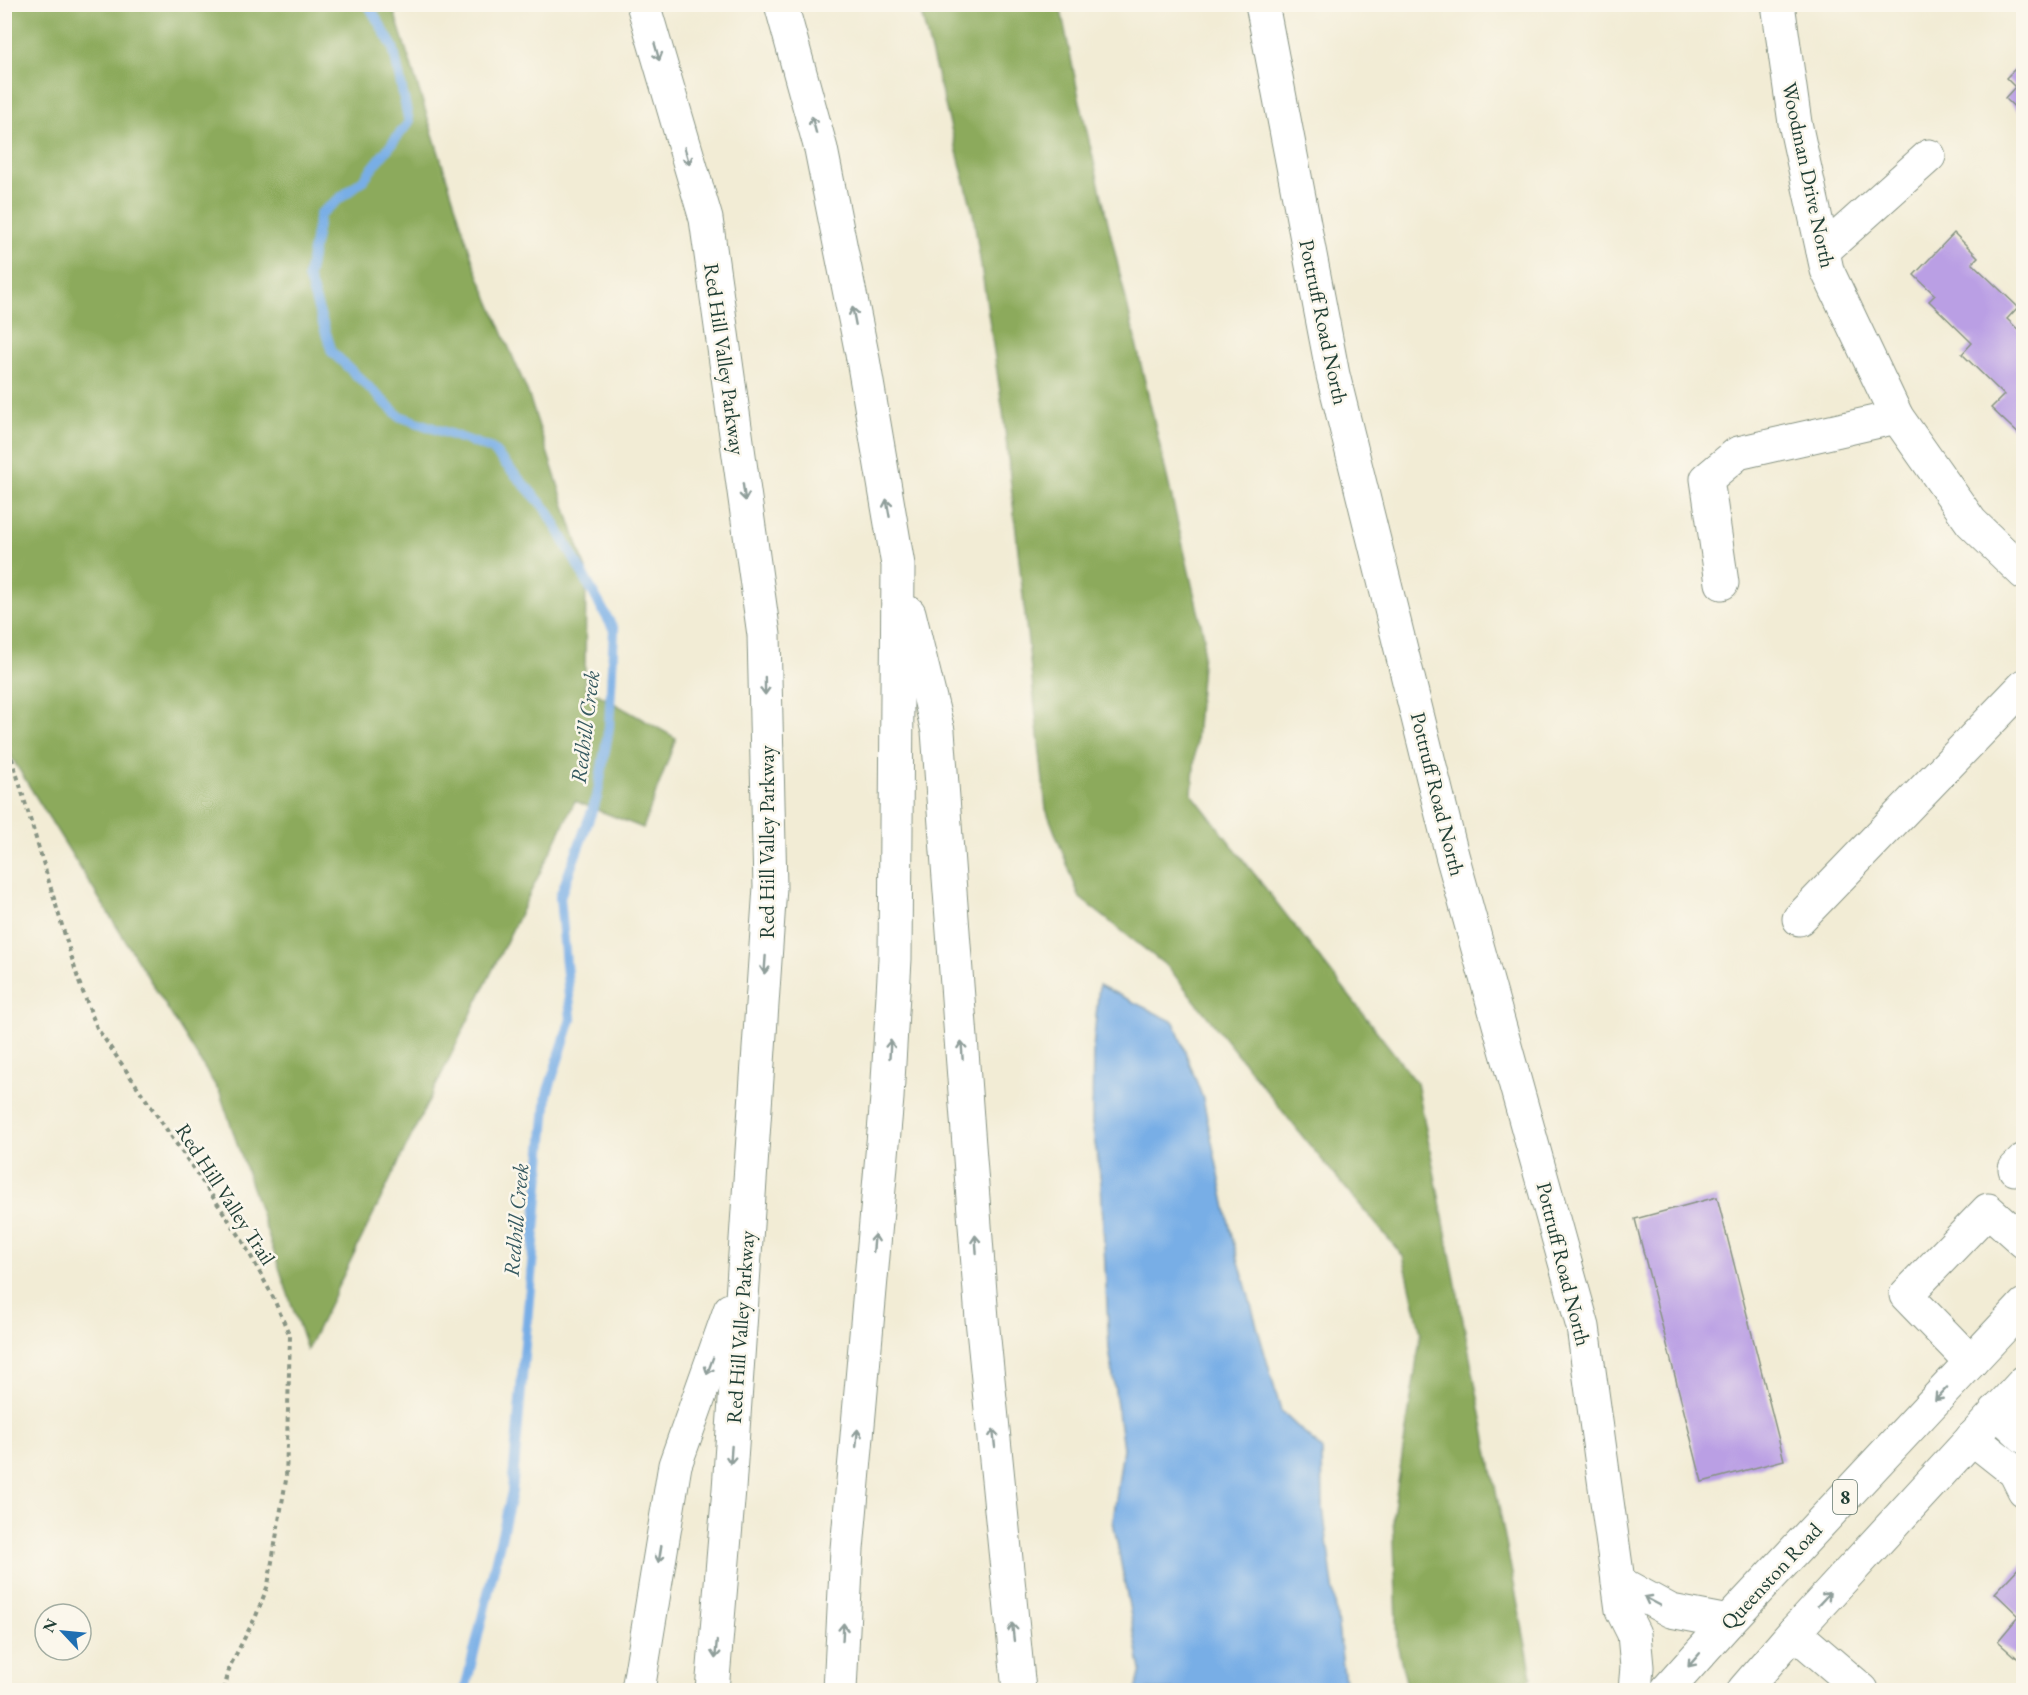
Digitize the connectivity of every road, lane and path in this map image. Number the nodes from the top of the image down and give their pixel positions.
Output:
1 (643, 4) edge
2 (781, 4) edge
3 (1262, 4) edge
4 (1778, 4) edge
5 (1929, 156) dead end
6 (1823, 251) junction
7 (1897, 417) junction
8 (898, 565) junction
9 (2024, 573) edge
10 (1722, 583) dead end
11 (2024, 686) edge
12 (4, 732) edge
13 (1799, 919) dead end
14 (2024, 1242) edge
15 (744, 1271) junction
16 (2024, 1305) edge
17 (1971, 1362) junction
18 (2024, 1382) edge
19 (1996, 1411) junction
20 (2024, 1437) edge
21 (1972, 1438) junction
22 (2024, 1490) edge
23 (1618, 1582) junction
24 (1728, 1622) junction
25 (1794, 1632) junction
26 (224, 1690) edge
27 (638, 1690) edge
28 (712, 1690) edge
29 (840, 1690) edge
30 (1019, 1690) edge
31 (1635, 1690) edge
32 (1667, 1690) edge
33 (1744, 1690) edge
34 (1862, 1690) edge

1 -> 15 main road, Red Hill Valley Parkway
8 -> 2 main road
3 - 23 main road, Pottruff Road North
4 - 6 main road, Woodman Drive North
5 - 6 main road
6 - 7 main road, Woodman Drive North
7 - 9 main road, Woodman Drive North
7 - 10 main road
29 -> 8 main road
30 -> 8 main road
11 - 13 main road
12 - 26 path, Red Hill Valley Trail
14 - 17 main road
15 -> 27 main road
15 -> 28 main road, Red Hill Valley Parkway
16 - 17 main road, Queenston Road / 8
17 -> 24 main road, Queenston Road / 8
18 - 19 main road
19 - 20 main road
19 - 21 main road
21 - 22 main road
25 -> 21 main road
24 -> 23 main road
23 - 31 main road, Pottruff Road North
24 -> 32 main road, Queenston Road / 8
25 - 33 main road
25 - 34 main road

